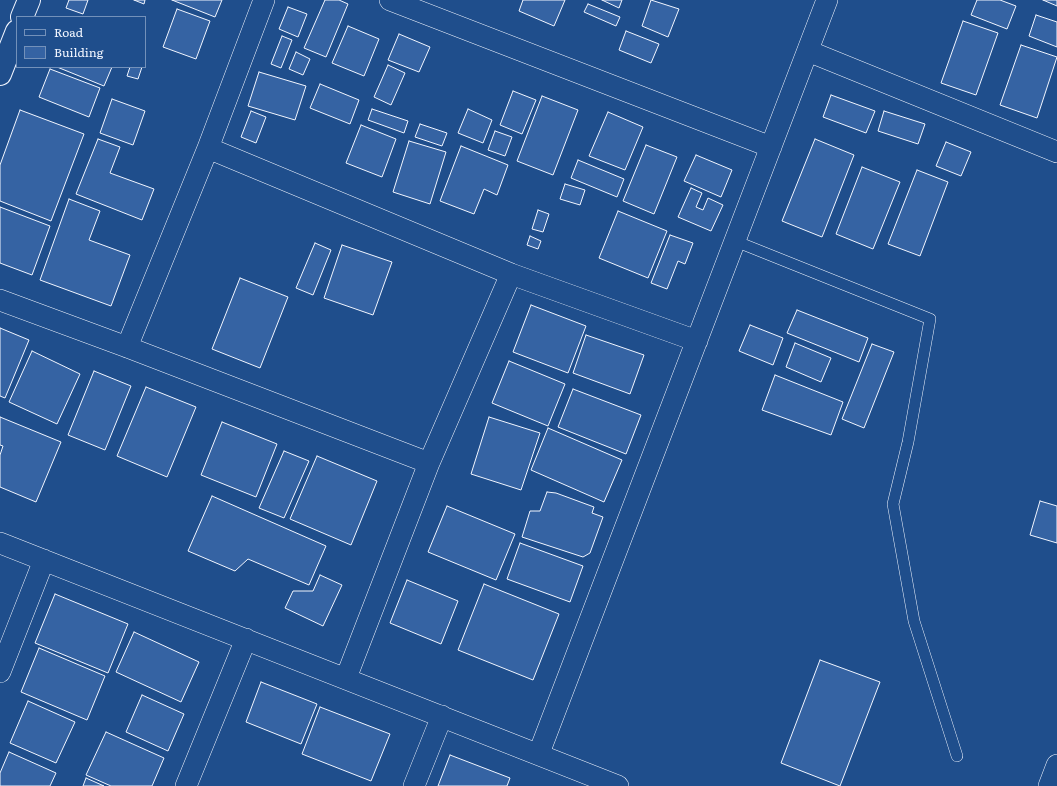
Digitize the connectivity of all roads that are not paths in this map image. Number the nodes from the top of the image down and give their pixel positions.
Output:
1 (29, 0) edge
2 (264, 0) edge
3 (390, 0) edge
4 (827, 0) edge
5 (22, 16) edge
6 (16, 34) edge
7 (808, 50) junction
8 (0, 74) edge
9 (771, 147) junction
10 (208, 148) junction
11 (1057, 152) edge
12 (735, 241) junction
13 (511, 274) junction
14 (0, 300) edge
15 (696, 341) junction
16 (128, 347) junction
17 (430, 463) junction
18 (0, 543) edge
19 (44, 560) junction
20 (246, 639) junction
21 (0, 672) edge
22 (346, 678) junction
23 (442, 716) junction
24 (539, 754) junction
25 (957, 756) dead end
26 (1057, 765) edge
27 (186, 786) edge
28 (414, 786) edge
29 (618, 786) edge
30 (1048, 786) edge

1 - 5 street
2 - 10 street
3 - 9 street
4 - 7 street
6 - 8 street
7 - 9 street
7 - 11 street
9 - 12 street
10 - 13 street
10 - 16 street
12 - 15 street
12 - 25 lane
13 - 15 street
13 - 17 street
14 - 16 street
15 - 24 street
16 - 17 street
17 - 22 street
18 - 19 street
19 - 20 street
19 - 21 street
20 - 22 street
20 - 27 street
22 - 23 street
23 - 24 street
23 - 28 street
24 - 29 street
26 - 30 street

